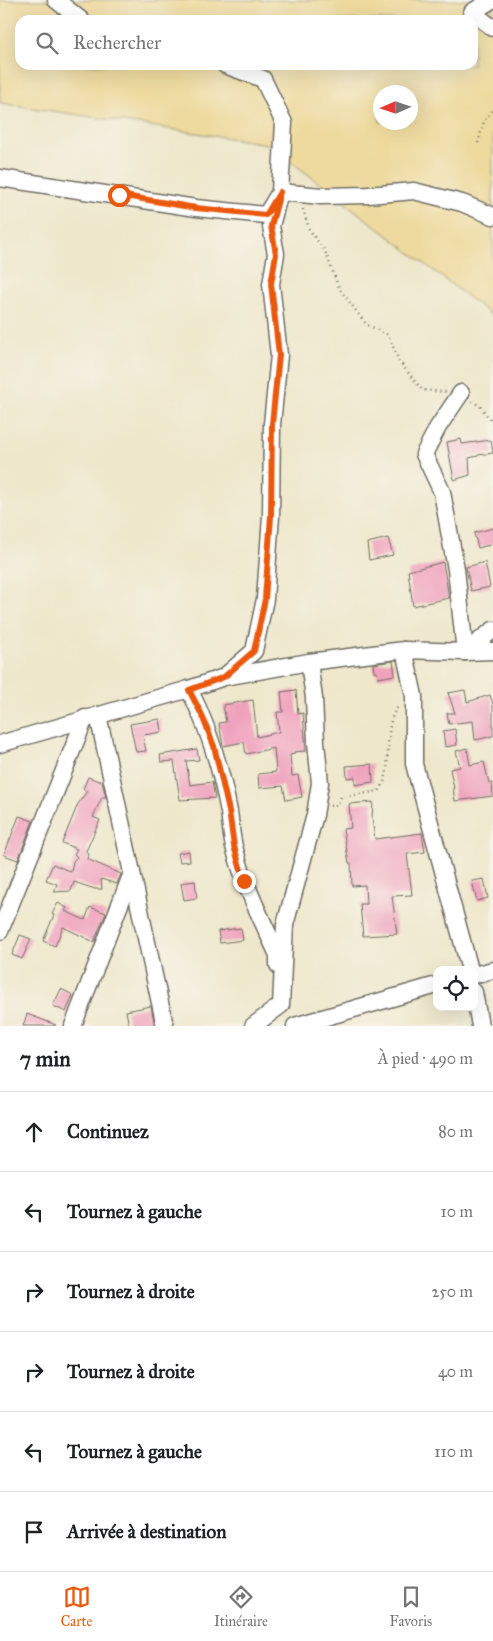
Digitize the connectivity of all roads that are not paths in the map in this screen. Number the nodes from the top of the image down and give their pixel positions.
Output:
1 (56, 0) edge
2 (492, 0) edge
3 (75, 15) edge
4 (476, 15) edge
5 (478, 17) edge
6 (493, 28) edge
7 (239, 70) edge
8 (0, 178) edge
9 (280, 192) junction
10 (493, 216) edge
11 (461, 393) road end
12 (493, 630) edge
13 (404, 650) junction
14 (493, 651) edge
15 (465, 652) junction
16 (309, 662) junction
17 (224, 677) junction
18 (189, 690) junction
19 (92, 716) junction
20 (0, 744) edge
21 (132, 873) junction
22 (0, 931) edge
23 (469, 966) edge
24 (493, 970) edge
25 (478, 974) edge
26 (433, 986) edge
27 (281, 1005) junction
28 (477, 1011) edge
29 (73, 1026) edge
30 (165, 1026) edge
31 (253, 1026) edge
32 (294, 1026) edge
33 (480, 1026) edge

1 - 3 street
2 - 4 street
5 - 6 street
7 - 9 street
8 - 9 street
9 - 10 street
9 - 17 street
11 - 15 street
12 - 15 street
13 - 15 street
13 - 16 street
13 - 23 street
14 - 15 street
16 - 17 street
16 - 27 street
17 - 18 street
18 - 19 street
18 - 27 street
19 - 20 street
19 - 21 street
19 - 22 street
21 - 29 street
21 - 30 street
24 - 25 street
26 - 32 street
27 - 31 street
28 - 33 street

